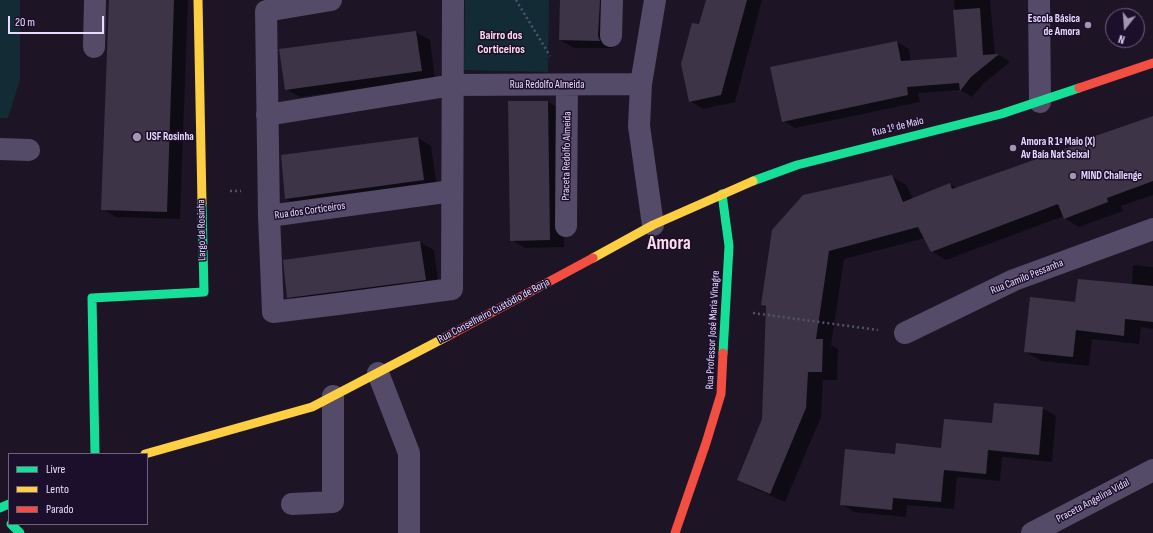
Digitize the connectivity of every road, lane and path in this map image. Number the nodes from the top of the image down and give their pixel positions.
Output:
1 (95, 0) edge
2 (198, 0) edge
3 (331, 0) edge
4 (453, 0) edge
5 (516, 0) edge
6 (612, 0) edge
7 (654, 0) edge
8 (1039, 0) edge
9 (611, 36) dead end
10 (94, 47) dead end
11 (1153, 63) edge
12 (641, 84) junction
13 (452, 85) junction
14 (568, 85) junction
15 (1040, 102) junction
16 (267, 114) junction
17 (0, 149) edge
18 (29, 150) dead end
19 (269, 190) junction
20 (452, 191) junction
21 (202, 192) junction
22 (722, 194) junction
23 (269, 216) junction
24 (653, 225) junction
25 (566, 226) dead end
26 (1153, 229) edge
27 (726, 309) junction
28 (905, 333) joint
29 (378, 373) junction
30 (333, 396) junction
31 (95, 453) edge
32 (148, 453) edge
33 (1153, 470) edge
34 (292, 504) dead end
35 (0, 514) edge
36 (8, 521) edge
37 (12, 525) edge
38 (20, 533) edge
39 (409, 533) edge
40 (676, 533) edge
41 (1032, 533) edge

1 - 10 street
2 - 21 street, Largo da Rosinha
3 - 16 street, Rua dos Corticeiros
4 - 13 street
5 - 14 path
6 - 9 street
7 - 12 street
8 - 15 street
11 - 15 street, Rua 1º de Maio
12 - 14 street, Rua Redolfo Almeida
12 - 24 street
13 - 14 street, Rua Redolfo Almeida
13 - 16 street
13 - 20 street
14 - 25 street, Praceta Redolfo Almeida
15 - 22 street, Rua 1º de Maio
16 - 19 street, Rua dos Corticeiros
17 - 18 street
19 - 21 path
19 - 23 street, Rua dos Corticeiros
20 - 23 street, Rua dos Corticeiros
20 - 23 street
21 - 31 street, Largo da Rosinha
22 - 24 street, Rua 1º de Maio
22 - 27 street, Rua Professor José Maria Vinagre
24 - 29 street, Rua Conselheiro Custódio de Borja
26 - 28 street, Rua Camilo Pessanha
27 - 28 path
27 - 40 street, Rua Professor José Maria Vinagre
29 - 30 street, Rua Conselheiro Custódio de Borja
29 - 39 street
30 - 32 street, Rua Conselheiro Custódio de Borja
30 - 34 street
33 - 41 street, Praceta Angelina Vidal
35 - 36 street
37 - 38 street

